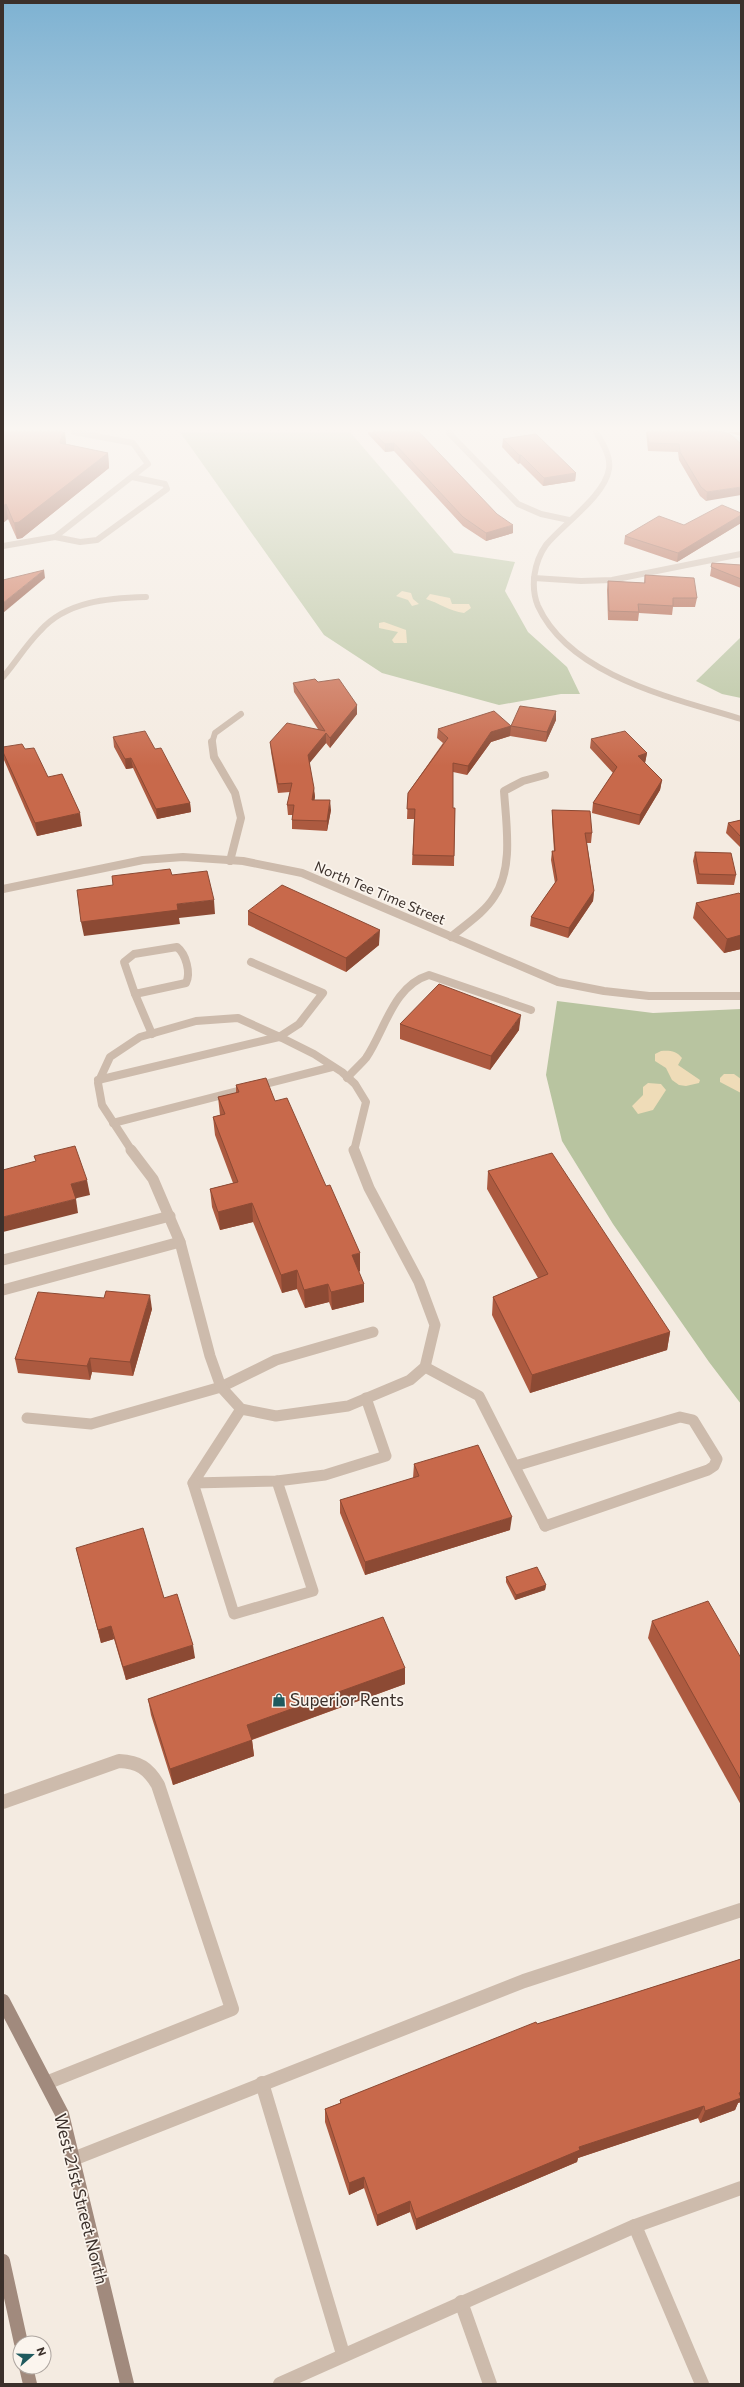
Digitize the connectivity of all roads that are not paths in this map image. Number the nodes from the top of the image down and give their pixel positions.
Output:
1 (18, 543) edge
2 (550, 543) edge
3 (3, 546) edge
4 (741, 554) edge
5 (534, 578) junction
6 (146, 598) dead end
7 (3, 677) edge
8 (241, 714) dead end
9 (741, 719) edge
10 (545, 775) dead end
11 (230, 861) junction
12 (3, 889) edge
13 (450, 937) junction
14 (251, 962) dead end
15 (134, 994) junction
16 (741, 996) edge
17 (531, 1010) dead end
18 (152, 1034) junction
19 (279, 1037) junction
20 (332, 1067) junction
21 (347, 1078) junction
22 (98, 1080) junction
23 (113, 1123) junction
24 (170, 1216) junction
25 (180, 1242) junction
26 (3, 1260) edge
27 (3, 1290) edge
28 (373, 1332) dead end
29 (425, 1367) junction
30 (221, 1387) junction
31 (366, 1398) junction
32 (241, 1409) junction
33 (27, 1418) dead end
34 (515, 1466) junction
35 (277, 1481) junction
36 (193, 1483) junction
37 (3, 1802) edge
38 (741, 1910) edge
39 (3, 2001) edge
40 (46, 2083) junction
41 (262, 2083) junction
42 (73, 2159) junction
43 (741, 2188) edge
44 (635, 2226) junction
45 (3, 2261) edge
46 (461, 2302) junction
47 (19, 2335) edge
48 (343, 2354) junction
49 (127, 2384) edge
50 (280, 2384) edge
51 (490, 2384) edge
52 (702, 2384) edge

1 - 3 street
2 - 5 street
4 - 5 street
5 - 9 street
6 - 7 street
8 - 11 street
10 - 13 street
11 - 12 street, North Tee Time Street
11 - 13 street, North Tee Time Street
13 - 16 street, North Tee Time Street
14 - 19 street
15 - 15 street
15 - 18 street
17 - 21 street
18 - 19 street
18 - 22 street
19 - 20 street
19 - 22 street
20 - 21 street
20 - 23 street
21 - 29 street
22 - 23 street
23 - 24 street
24 - 25 street
24 - 26 street
25 - 27 street
25 - 30 street
28 - 30 street
29 - 31 street
29 - 34 street
30 - 32 street
30 - 33 street
31 - 32 street
31 - 35 street
32 - 36 street
34 - 34 street
35 - 36 street
35 - 36 street
37 - 40 street
38 - 41 street
39 - 40 main road, West 21st Street North
40 - 42 main road, West 21st Street North
41 - 42 street
41 - 48 street
42 - 49 main road, West 21st Street North
43 - 44 street
44 - 46 street
44 - 52 street
45 - 47 main road
46 - 48 street
46 - 51 street
48 - 50 street

